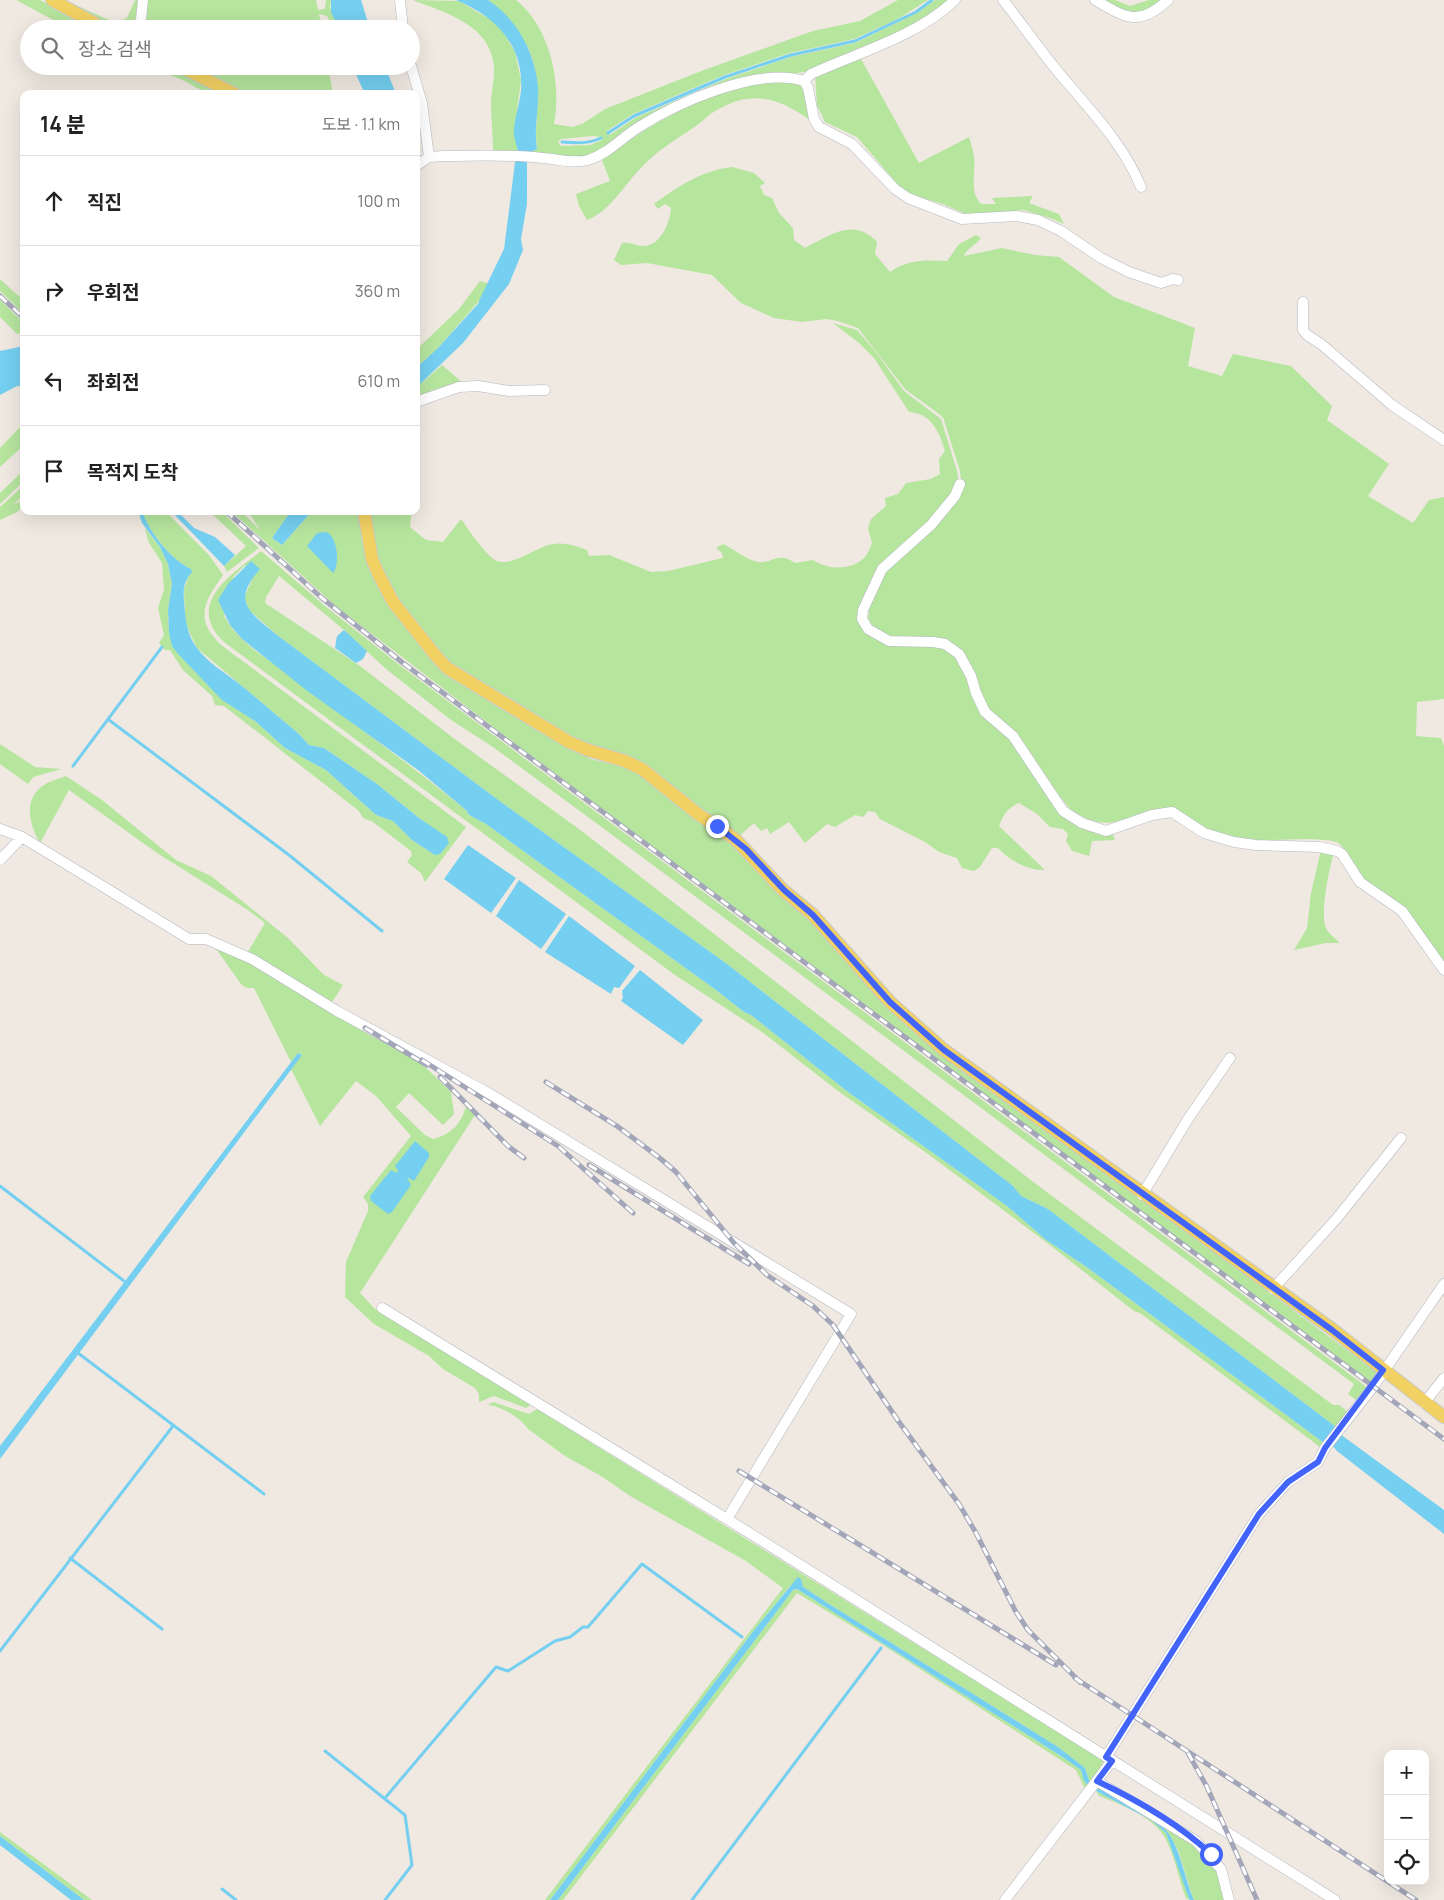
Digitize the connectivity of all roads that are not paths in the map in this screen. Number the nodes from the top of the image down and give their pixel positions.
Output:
1 (52, 0) edge
2 (143, 0) edge
3 (400, 0) edge
4 (955, 0) edge
5 (1003, 0) edge
6 (1095, 0) edge
7 (1168, 0) edge
8 (89, 20) edge
9 (141, 20) edge
10 (401, 20) edge
11 (197, 75) edge
12 (414, 75) edge
13 (804, 81) junction
14 (226, 90) edge
15 (418, 90) edge
16 (420, 96) edge
17 (428, 157) junction
18 (420, 163) edge
19 (1141, 187) dead end
20 (1178, 280) dead end
21 (1302, 302) dead end
22 (545, 390) dead end
23 (420, 401) edge
24 (1444, 440) edge
25 (960, 484) dead end
26 (365, 515) edge
27 (0, 828) edge
28 (22, 837) junction
29 (0, 860) edge
30 (1444, 970) edge
31 (1230, 1058) dead end
32 (1401, 1138) dead end
33 (1142, 1194) junction
34 (1444, 1284) edge
35 (1273, 1289) junction
36 (382, 1308) dead end
37 (1383, 1370) junction
38 (1444, 1378) edge
39 (1424, 1403) junction
40 (1444, 1417) edge
41 (727, 1519) junction
42 (1109, 1759) junction
43 (1097, 1781) junction
44 (1005, 1900) edge
45 (1229, 1900) edge
46 (1335, 1900) edge

1 - 8 main road
2 - 9 street
3 - 10 street
4 - 13 street
5 - 19 street
6 - 7 street
11 - 14 main road
12 - 15 street
13 - 17 street
13 - 20 street
16 - 17 street
17 - 18 street
21 - 24 street
22 - 23 street
25 - 30 street
26 - 33 main road
27 - 28 street
28 - 29 street
28 - 41 street
31 - 33 street
32 - 35 street
33 - 35 main road
34 - 37 street
35 - 37 main road
36 - 41 street
37 - 39 main road
37 - 42 street
38 - 39 street
39 - 40 main road
41 - 42 street
42 - 43 street
42 - 46 street
43 - 44 street
43 - 45 street

